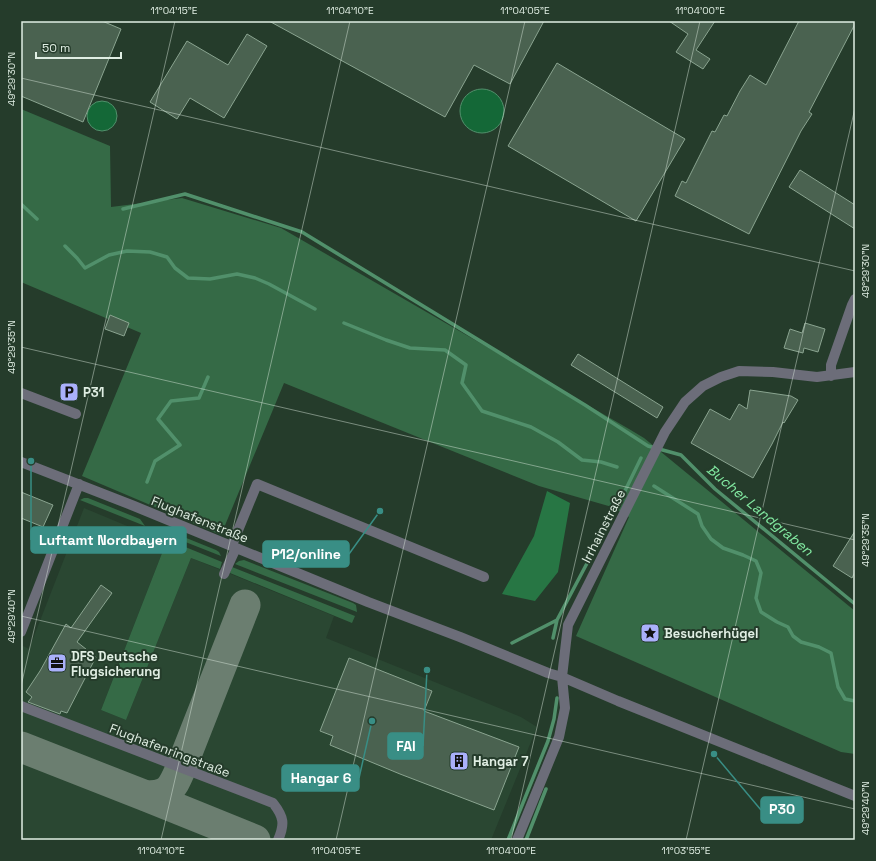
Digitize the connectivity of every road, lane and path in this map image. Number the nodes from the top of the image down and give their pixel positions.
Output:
1 (855, 299) edge
2 (855, 372) edge
3 (831, 376) junction
4 (21, 393) edge
5 (76, 414) dead end
6 (21, 462) edge
7 (79, 484) junction
8 (234, 547) junction
9 (224, 574) dead end
10 (484, 577) dead end
11 (21, 632) edge
12 (562, 677) junction
13 (21, 706) edge
14 (855, 796) edge
15 (278, 840) edge
16 (517, 840) edge

1 - 3 street
2 - 3 street, Irrhainstraße
3 - 12 street, Irrhainstraße
4 - 5 street
6 - 7 street, Flughafenstraße
7 - 8 street, Flughafenstraße
7 - 11 street
8 - 9 street
8 - 10 street
8 - 12 street, Flughafenstraße
12 - 14 street, Flughafenstraße
12 - 16 street, Irrhainstraße
13 - 15 street, Flughafenringstraße

